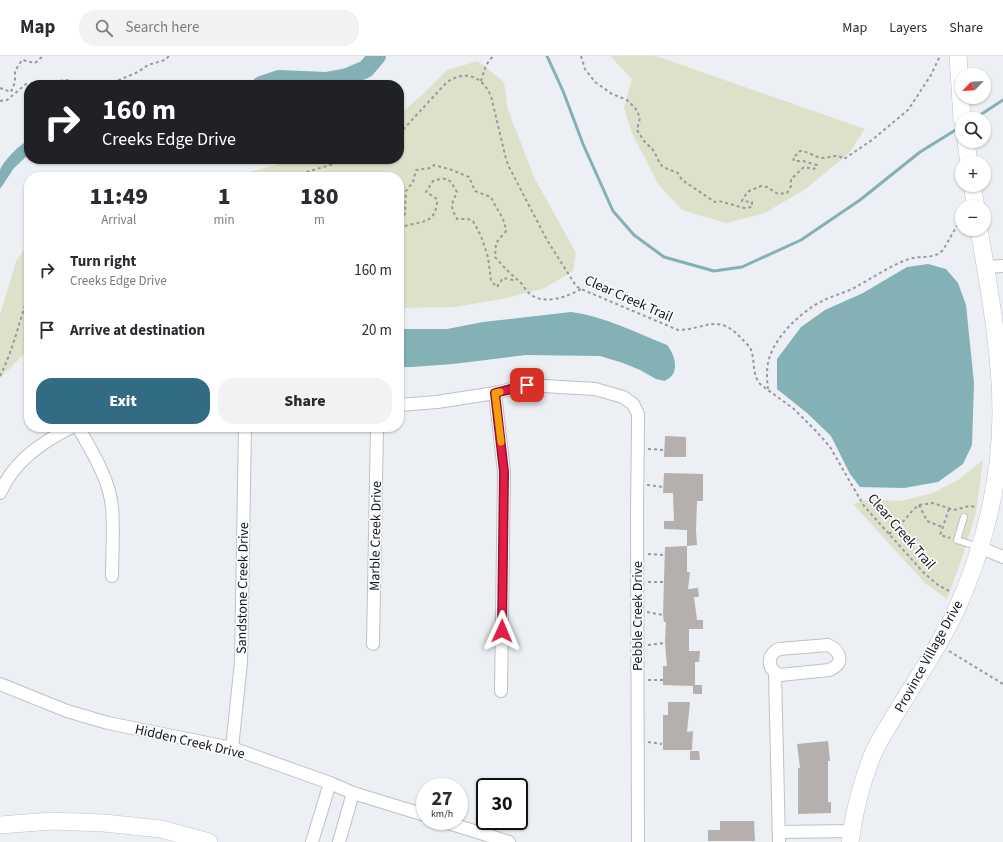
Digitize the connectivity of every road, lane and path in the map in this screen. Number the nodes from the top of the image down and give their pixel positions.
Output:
1 (168, 56) edge
2 (493, 56) edge
3 (581, 56) edge
4 (940, 56) edge
5 (42, 57) edge
6 (958, 57) edge
7 (119, 80) edge
8 (481, 81) junction
9 (24, 86) edge
10 (0, 88) edge
11 (0, 102) edge
12 (962, 112) edge
13 (404, 129) edge
14 (334, 164) edge
15 (306, 172) edge
16 (404, 215) edge
17 (404, 226) edge
18 (955, 229) edge
19 (980, 236) edge
20 (1003, 266) edge
21 (986, 267) junction
22 (516, 279) junction
23 (581, 289) junction
24 (24, 308) edge
25 (0, 376) edge
26 (768, 389) junction
27 (495, 393) junction
28 (404, 405) edge
29 (1002, 413) edge
30 (1002, 431) edge
31 (62, 432) edge
32 (81, 432) edge
33 (244, 432) edge
34 (377, 432) edge
35 (638, 448) junction
36 (665, 450) dead end
37 (637, 484) junction
38 (664, 487) dead end
39 (0, 493) edge
40 (919, 505) junction
41 (949, 509) junction
42 (990, 509) junction
43 (964, 517) dead end
44 (942, 527) junction
45 (889, 534) junction
46 (957, 540) junction
47 (979, 547) junction
48 (637, 554) junction
49 (665, 555) dead end
50 (1003, 556) edge
51 (112, 576) dead end
52 (637, 582) junction
53 (664, 582) dead end
54 (955, 594) junction
55 (638, 612) junction
56 (664, 615) dead end
57 (664, 643) dead end
58 (373, 644) dead end
59 (638, 645) junction
60 (945, 649) dead end
61 (775, 673) junction
62 (638, 680) junction
63 (663, 680) dead end
64 (0, 684) edge
65 (1003, 684) edge
66 (501, 691) dead end
67 (638, 741) junction
68 (662, 744) dead end
69 (232, 748) junction
70 (330, 783) junction
71 (353, 793) junction
72 (416, 813) edge
73 (0, 825) edge
74 (468, 829) edge
75 (851, 836) edge
76 (779, 837) edge
77 (209, 842) edge
78 (312, 842) edge
79 (339, 842) edge
80 (508, 842) edge
81 (638, 842) edge

1 - 7 path
2 - 8 path
3 - 4 path
5 - 10 path
6 - 12 street
8 - 13 path
8 - 23 path, Clear Creek Trail
9 - 11 path
14 - 15 path
16 - 22 path
17 - 22 path
18 - 26 path
19 - 21 street, Province Village Drive
20 - 21 street
21 - 29 street, Province Village Drive
22 - 23 path
23 - 26 path, Clear Creek Trail
24 - 25 path
26 - 45 path, Clear Creek Trail
27 - 28 street
27 - 35 street, Pebble Creek Drive
27 - 66 street
29 - 30 street, Province Village Drive
30 - 42 street, Province Village Drive
31 - 39 street
32 - 51 street
33 - 69 street, Sandstone Creek Drive
34 - 58 street, Marble Creek Drive
35 - 36 path
35 - 37 street, Pebble Creek Drive
37 - 38 path
37 - 48 street, Pebble Creek Drive
40 - 41 path
40 - 44 path
40 - 45 path
41 - 42 path
41 - 44 path
42 - 47 street, Province Village Drive
43 - 46 lane
44 - 46 path
45 - 54 path, Clear Creek Trail
46 - 47 lane
47 - 50 street
47 - 54 street, Province Village Drive
48 - 49 path
48 - 52 street, Pebble Creek Drive
52 - 53 path
52 - 55 street, Pebble Creek Drive
54 - 75 street, Province Village Drive
55 - 56 path
55 - 59 street, Pebble Creek Drive
57 - 59 path
59 - 62 street, Pebble Creek Drive
60 - 65 path
61 - 61 street
61 - 76 street
62 - 63 path
62 - 67 street, Pebble Creek Drive
64 - 69 street, Hidden Creek Drive
67 - 68 path
67 - 81 street, Pebble Creek Drive
69 - 70 street, Hidden Creek Drive
70 - 71 street, Hidden Creek Drive
70 - 78 street
71 - 72 street, Hidden Creek Drive
71 - 79 street
73 - 77 street
74 - 80 street
75 - 76 street

